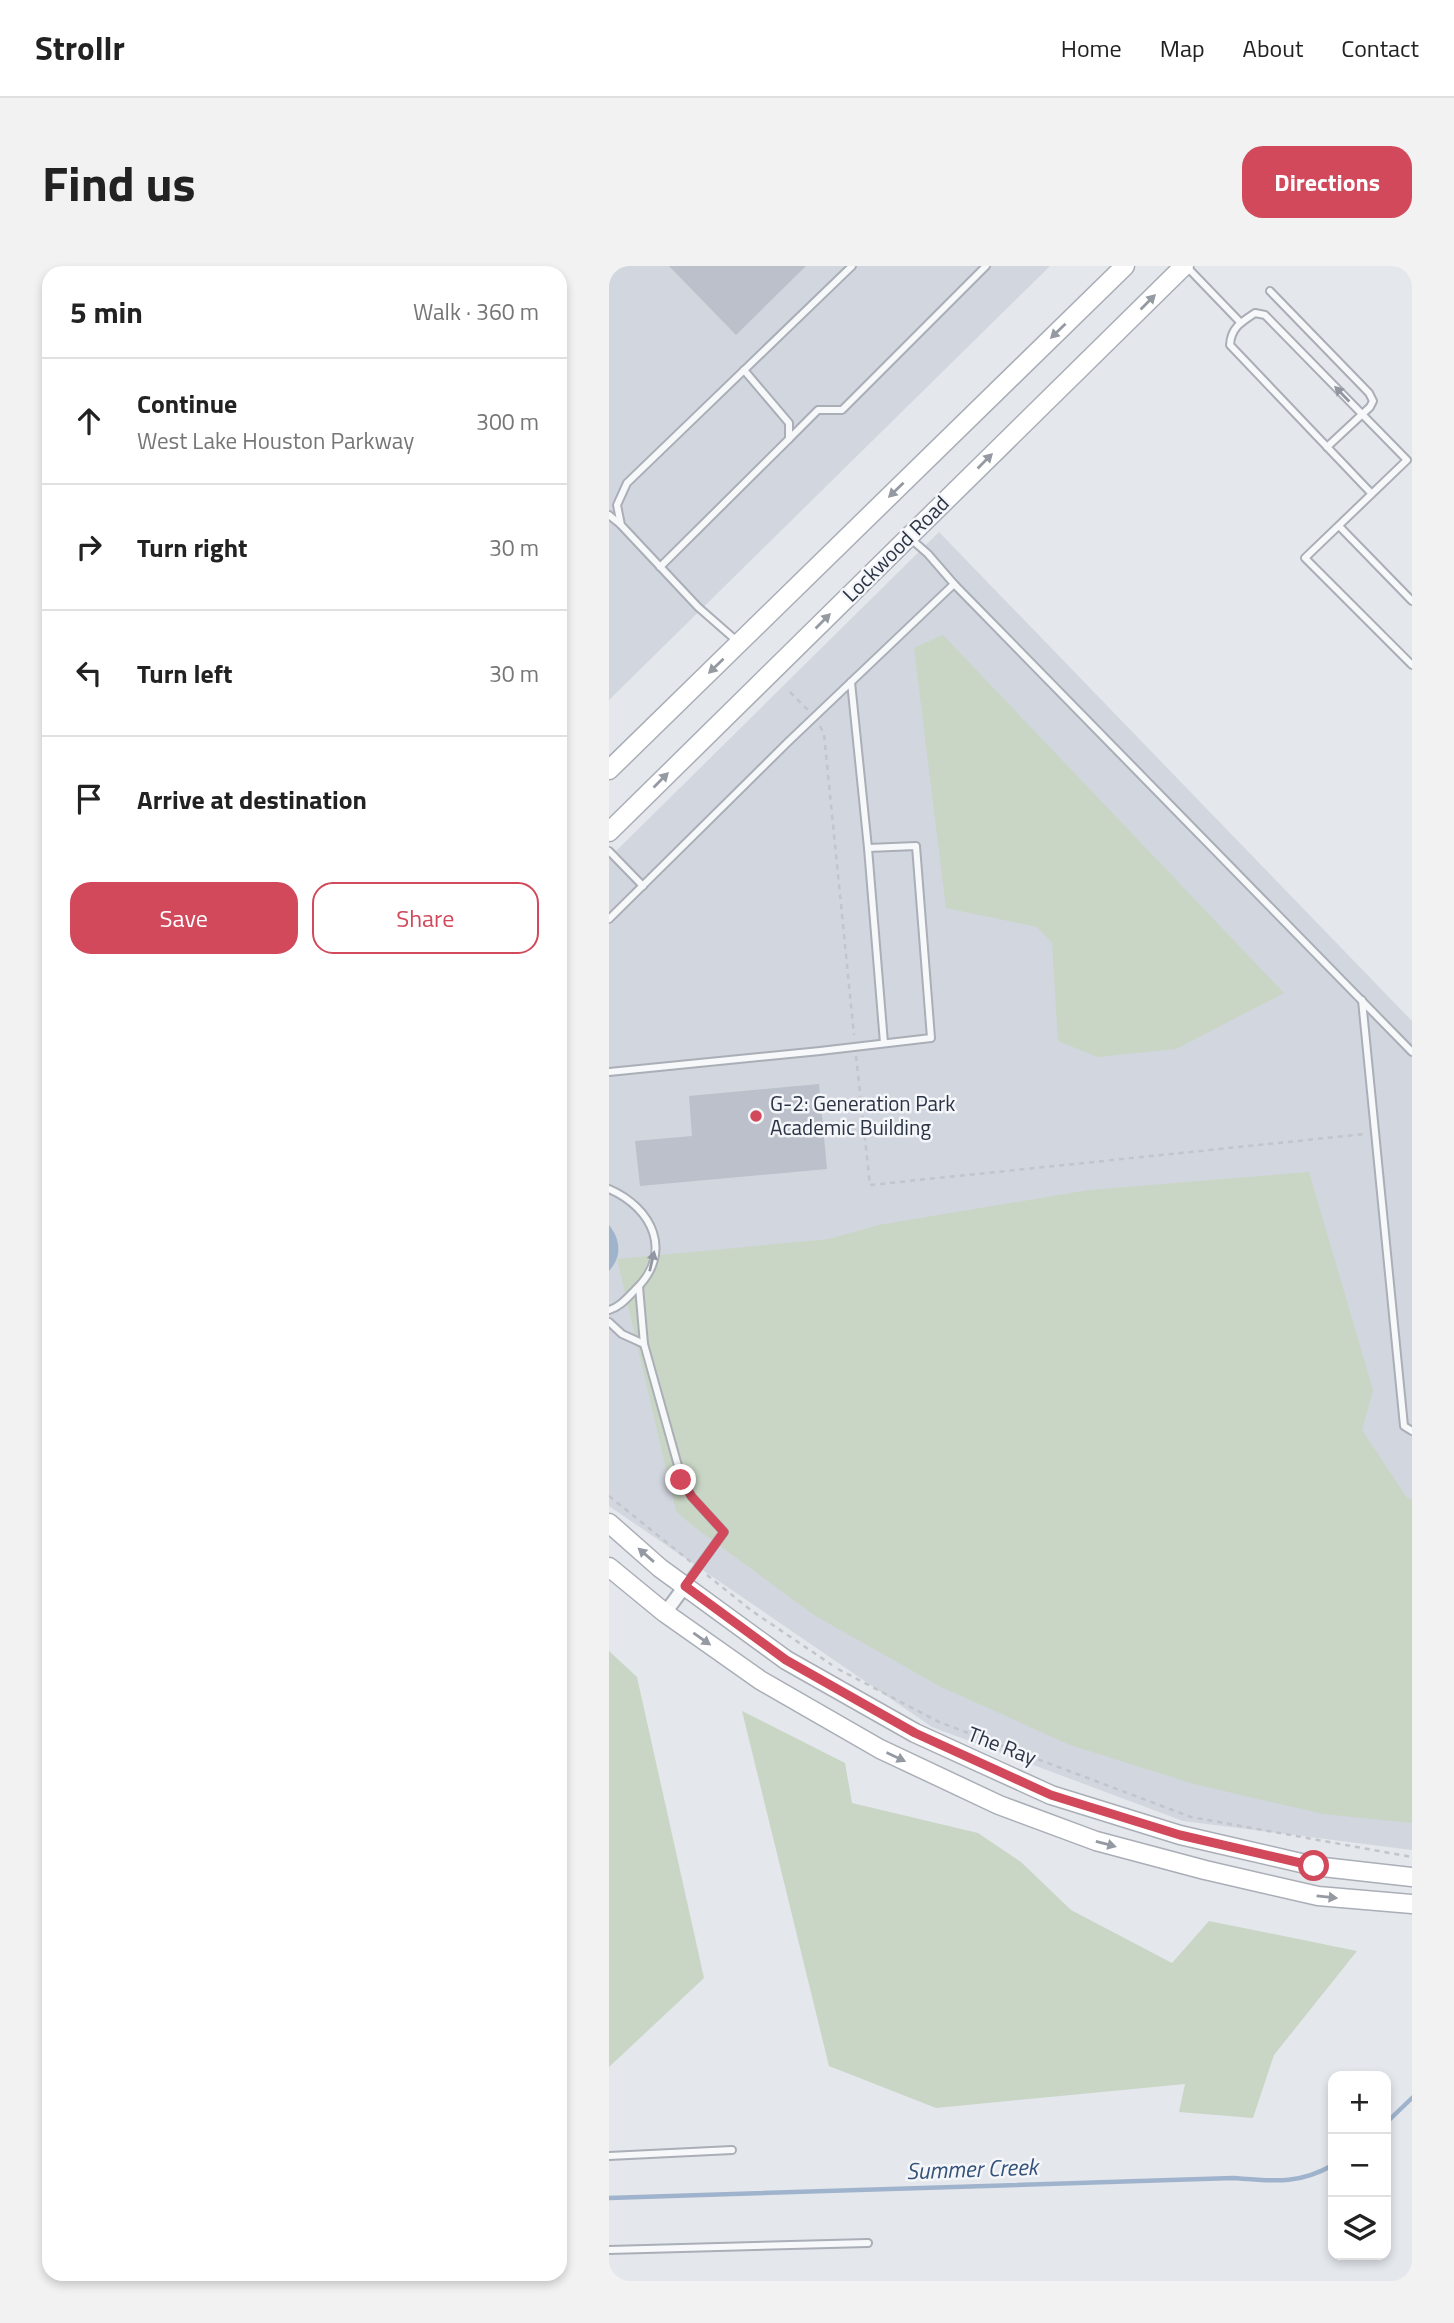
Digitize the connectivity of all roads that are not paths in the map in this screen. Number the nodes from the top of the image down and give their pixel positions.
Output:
1 (852, 266) edge
2 (986, 266) edge
3 (1125, 266) edge
4 (1185, 266) edge
5 (1270, 291) dead end
6 (1240, 322) junction
7 (744, 370) junction
8 (1362, 414) junction
9 (789, 439) junction
10 (1327, 447) junction
11 (1371, 493) junction
12 (609, 514) edge
13 (621, 525) junction
14 (1339, 526) junction
15 (909, 537) junction
16 (660, 567) junction
17 (954, 584) junction
18 (1412, 601) edge
19 (739, 643) junction
20 (1412, 665) edge
21 (851, 682) junction
22 (609, 770) edge
23 (610, 828) edge
24 (868, 848) junction
25 (609, 851) edge
26 (643, 886) junction
27 (609, 919) edge
28 (1362, 1000) junction
29 (884, 1043) junction
30 (1412, 1052) edge
31 (609, 1072) edge
32 (609, 1188) edge
33 (639, 1287) junction
34 (609, 1310) edge
35 (609, 1322) edge
36 (644, 1344) junction
37 (1412, 1431) edge
38 (609, 1523) edge
39 (609, 1567) edge
40 (685, 1586) junction
41 (665, 1613) junction
42 (1412, 1877) edge
43 (1412, 1904) edge
44 (731, 2150) dead end
45 (609, 2156) edge
46 (868, 2243) dead end
47 (609, 2250) edge

1 - 7 lane
2 - 9 lane
3 -> 19 main road, Lockwood Road
4 - 6 lane
15 -> 4 main road, Lockwood Road
5 - 8 lane
8 -> 6 lane
6 - 10 lane
7 - 9 lane
7 - 13 lane
8 - 10 lane
8 - 11 lane
9 - 16 lane
10 - 11 lane
11 - 14 lane
12 - 13 lane
13 - 16 lane
14 - 18 lane
14 - 20 lane
15 - 17 lane
23 -> 15 main road, Lockwood Road
16 - 19 lane
17 - 21 lane
17 - 28 lane
19 -> 22 main road, Lockwood Road
21 - 24 lane
21 - 26 lane
24 - 29 lane
24 - 29 lane
25 - 26 lane
26 - 27 lane
28 - 30 lane
28 - 37 lane
29 - 31 lane
33 -> 32 lane
33 - 34 lane
33 - 36 lane
35 - 36 lane
36 - 40 lane
40 -> 38 main road
39 - 41 main road
40 - 41 street
40 - 42 main road
41 -> 43 main road
44 - 45 lane
46 - 47 lane

